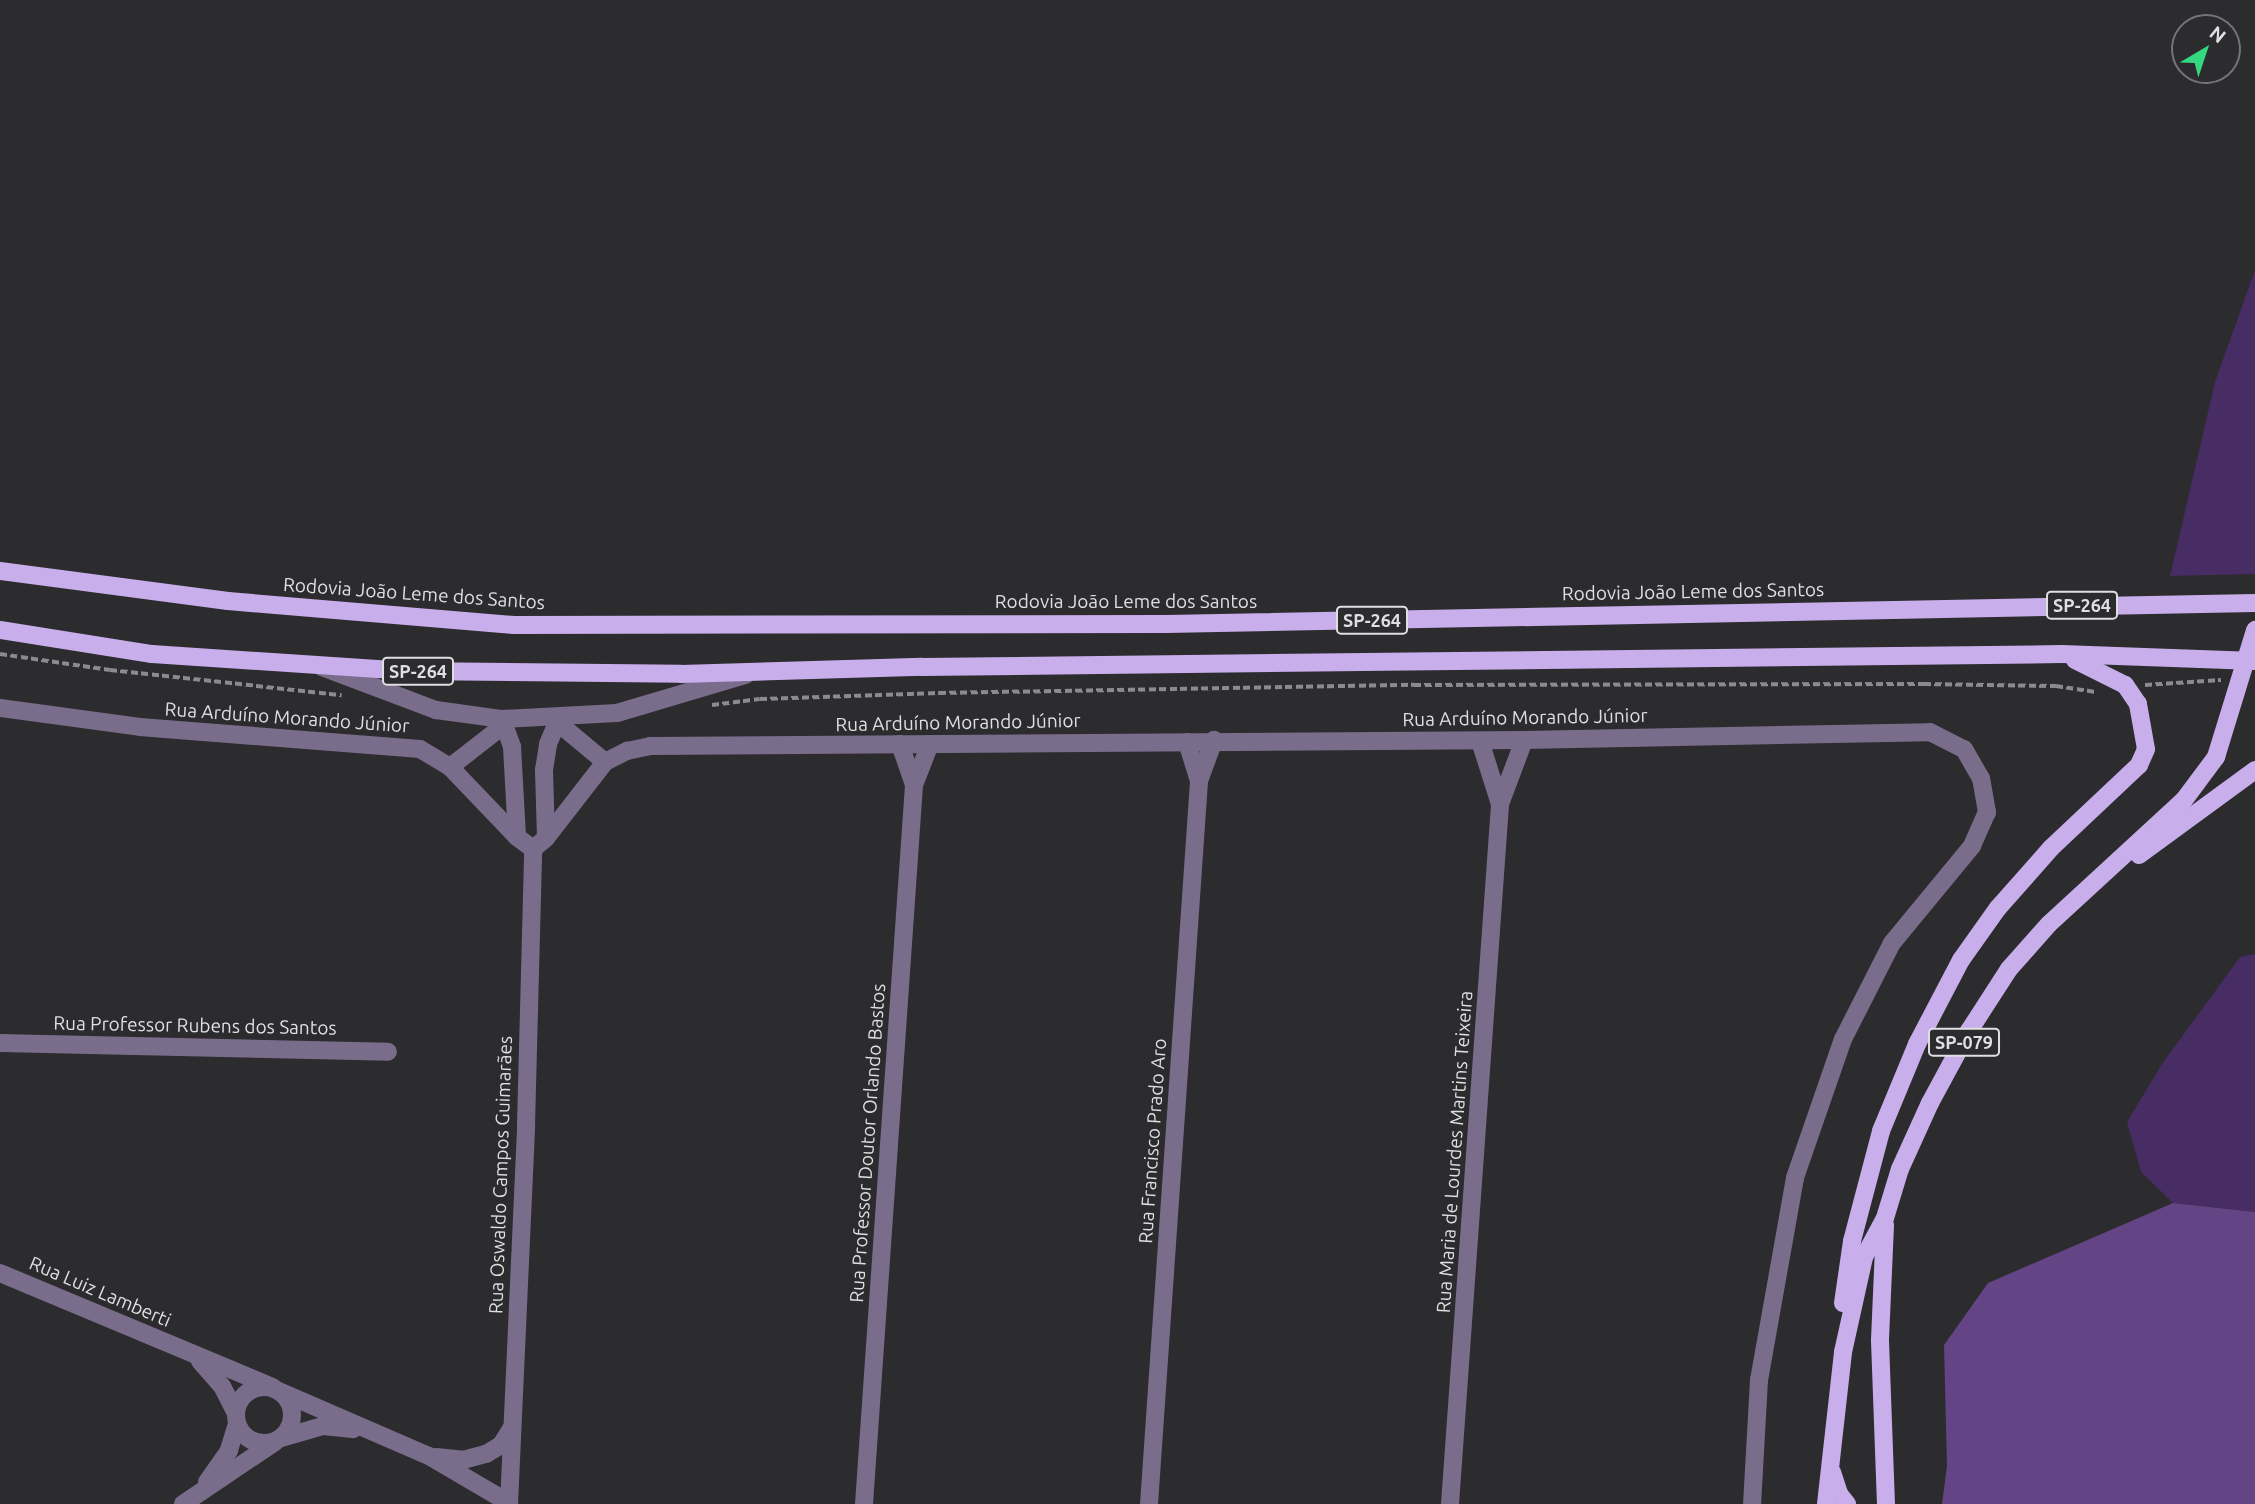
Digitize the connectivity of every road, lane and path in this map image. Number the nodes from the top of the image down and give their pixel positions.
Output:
1 (0, 571) edge
2 (2255, 603) edge
3 (0, 630) edge
4 (2255, 630) edge
5 (0, 654) edge
6 (2062, 654) junction
7 (2255, 661) edge
8 (315, 665) junction
9 (755, 672) junction
10 (2228, 680) dead end
11 (2127, 688) junction
12 (352, 696) dead end
13 (701, 706) dead end
14 (0, 708) edge
15 (558, 720) junction
16 (503, 722) junction
17 (1213, 740) junction
18 (1524, 740) junction
19 (1187, 741) junction
20 (1480, 741) junction
21 (900, 744) junction
22 (930, 744) junction
23 (605, 762) junction
24 (450, 767) junction
25 (2255, 771) edge
26 (1199, 781) junction
27 (914, 785) junction
28 (1500, 804) junction
29 (517, 837) junction
30 (539, 843) junction
31 (2085, 893) junction
32 (0, 1043) edge
33 (388, 1052) dead end
34 (1885, 1218) junction
35 (0, 1273) edge
36 (183, 1350) junction
37 (1843, 1352) junction
38 (277, 1390) junction
39 (236, 1419) junction
40 (511, 1429) junction
41 (370, 1432) junction
42 (278, 1440) junction
43 (429, 1456) junction
44 (1830, 1466) junction
45 (1887, 1477) junction
46 (199, 1493) junction
47 (183, 1504) edge
48 (509, 1504) edge
49 (864, 1504) edge
50 (1149, 1504) edge
51 (1450, 1504) edge
52 (1752, 1504) edge
53 (1826, 1504) edge
54 (1847, 1504) edge
55 (1871, 1504) edge
56 (1886, 1504) edge

1 - 2 main road, Rodovia João Leme dos Santos / SP-264
3 - 8 main road, SP-264
4 - 31 main road, SP-079
5 - 12 path
6 - 7 main road, SP-264
6 - 9 main road, SP-264
6 - 11 main road
8 - 9 main road, SP-264
8 - 16 street
9 - 15 street
10 - 11 path
11 - 13 path
11 - 37 main road
14 - 24 street, Rua Arduíno Morando Júnior
15 - 16 street
15 - 23 street
15 - 30 street, Rua Oswaldo Campos Guimarães
16 - 24 street
16 - 29 street
17 - 19 street, Rua Arduíno Morando Júnior
17 - 20 street, Rua Arduíno Morando Júnior
17 - 26 street, Rua Francisco Prado Aro
18 - 20 street, Rua Arduíno Morando Júnior
18 - 28 street, Rua Maria de Lourdes Martins Teixeira
18 - 52 street, Rua Arduíno Morando Júnior
19 - 22 street, Rua Arduíno Morando Júnior
19 - 26 street, Rua Francisco Prado Aro
20 - 28 street, Rua Maria de Lourdes Martins Teixeira
21 - 22 street, Rua Arduíno Morando Júnior
21 - 23 street, Rua Arduíno Morando Júnior
21 - 27 street, Rua Professor Doutor Orlando Bastos
22 - 27 street, Rua Professor Doutor Orlando Bastos
23 - 30 street, Rua Arduíno Morando Júnior
24 - 29 street, Rua Arduíno Morando Júnior
25 - 31 main road
26 - 50 street, Rua Francisco Prado Aro
27 - 49 street, Rua Professor Doutor Orlando Bastos
28 - 51 street, Rua Maria de Lourdes Martins Teixeira
29 - 30 street, Rua Arduíno Morando Júnior
30 - 40 street, Rua Oswaldo Campos Guimarães
31 - 34 main road, SP-079
32 - 33 street, Rua Professor Rubens dos Santos
34 - 37 main road, SP-079
34 - 45 main road, SP-079
35 - 36 street, Rua Luiz Lamberti
36 - 38 street, Rua Luiz Lamberti
36 - 39 street, Rua Luiz Lamberti
37 - 44 main road, SP-079
38 - 39 street
38 - 41 street, Rua Luiz Lamberti
38 - 42 street
39 - 42 street
39 - 46 street
40 - 43 street, Rua Luiz Lamberti
40 - 48 street, Rua Oswaldo Campos Guimarães
41 - 42 street, Rua Luiz Lamberti
41 - 43 street, Rua Luiz Lamberti
42 - 46 street
43 - 48 street, Rua Luiz Lamberti
44 - 53 main road, SP-079
44 - 54 main road
45 - 55 main road
45 - 56 main road, SP-079
46 - 47 street

